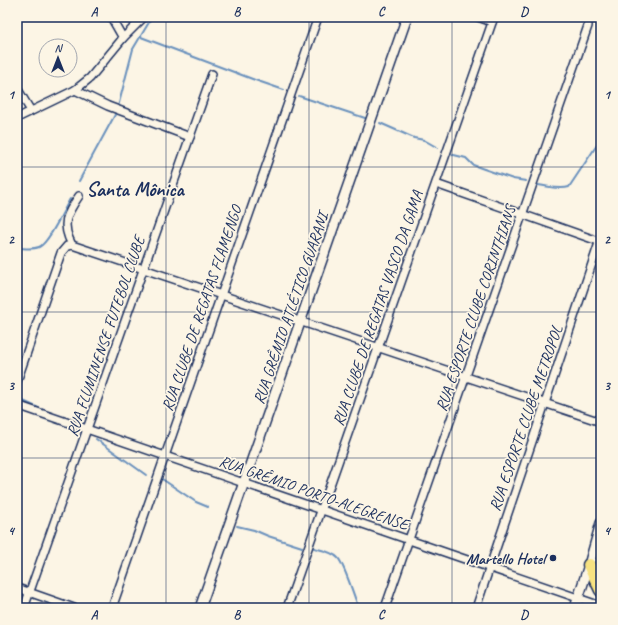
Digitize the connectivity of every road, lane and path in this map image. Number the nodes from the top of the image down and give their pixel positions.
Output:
1 (111, 17) edge
2 (144, 17) edge
3 (318, 17) edge
4 (407, 17) edge
5 (478, 17) edge
6 (588, 17) edge
7 (493, 19) edge
8 (123, 38) junction
9 (212, 74) dead end
10 (17, 88) edge
11 (75, 90) junction
12 (31, 111) junction
13 (17, 118) edge
14 (190, 137) junction
15 (436, 184) junction
16 (79, 196) dead end
17 (522, 214) junction
18 (600, 240) edge
19 (72, 245) junction
20 (144, 269) junction
21 (221, 295) junction
22 (301, 322) junction
23 (378, 348) junction
24 (466, 377) junction
25 (17, 381) edge
26 (545, 403) junction
27 (17, 406) edge
28 (601, 422) edge
29 (87, 430) junction
30 (165, 456) junction
31 (244, 483) junction
32 (322, 510) junction
33 (601, 524) edge
34 (409, 540) junction
35 (589, 565) junction
36 (490, 568) junction
37 (601, 572) edge
38 (17, 588) edge
39 (601, 590) edge
40 (30, 593) junction
41 (578, 598) junction
42 (601, 606) edge
43 (24, 608) edge
44 (74, 608) edge
45 (112, 608) edge
46 (200, 608) edge
47 (287, 608) edge
48 (385, 608) edge
49 (476, 608) edge
50 (575, 608) edge

1 - 8 street
2 - 8 street
3 - 21 street, RUA CLUBE DE REGATAS FLAMENGO
4 - 22 street, RUA GRÊMIO ATLÉTICO GUARANI
5 - 7 street
6 - 17 street, RUA ESPORTE CLUBE CORINTHIANS
7 - 15 street, RUA CLUBE DE REGATAS VASCO DA GAMA
8 - 11 street
9 - 14 street, RUA FLUMINENSE FUTEBOL CLUBE
10 - 12 street
11 - 12 street
11 - 14 street
12 - 13 street
14 - 20 street, RUA FLUMINENSE FUTEBOL CLUBE
15 - 17 street
15 - 23 street, RUA CLUBE DE REGATAS VASCO DA GAMA
16 - 19 street
17 - 18 street
17 - 24 street, RUA ESPORTE CLUBE CORINTHIANS
18 - 26 street, RUA ESPORTE CLUBE METROPOL
19 - 20 street
19 - 25 street
20 - 21 street
20 - 29 street, RUA FLUMINENSE FUTEBOL CLUBE
21 - 22 street
21 - 30 street, RUA CLUBE DE REGATAS FLAMENGO
22 - 23 street
22 - 31 street, RUA GRÊMIO ATLÉTICO GUARANI
23 - 24 street
23 - 32 street, RUA CLUBE DE REGATAS VASCO DA GAMA
24 - 26 street
24 - 34 street, RUA ESPORTE CLUBE CORINTHIANS
26 - 28 street
26 - 36 street, RUA ESPORTE CLUBE METROPOL
27 - 29 street, RUA GRÊMIO PORTO-ALEGRENSE
29 - 30 street, RUA GRÊMIO PORTO-ALEGRENSE
29 - 40 street, RUA FLUMINENSE FUTEBOL CLUBE
30 - 31 street, RUA GRÊMIO PORTO-ALEGRENSE
30 - 45 street, RUA CLUBE DE REGATAS FLAMENGO
31 - 32 street, RUA GRÊMIO PORTO-ALEGRENSE
31 - 46 street, RUA GRÊMIO ATLÉTICO GUARANI
32 - 34 street, RUA GRÊMIO PORTO-ALEGRENSE
32 - 47 street, RUA CLUBE DE REGATAS VASCO DA GAMA
33 - 35 street
34 - 36 street, RUA GRÊMIO PORTO-ALEGRENSE
34 - 48 street, RUA ESPORTE CLUBE CORINTHIANS
35 - 37 highway
35 - 39 highway
35 - 41 street
36 - 41 street, RUA GRÊMIO PORTO-ALEGRENSE
36 - 49 street, RUA ESPORTE CLUBE METROPOL
38 - 40 street
40 - 43 street, RUA FLUMINENSE FUTEBOL CLUBE
40 - 44 street
41 - 42 street, RUA GRÊMIO PORTO-ALEGRENSE
41 - 50 street

